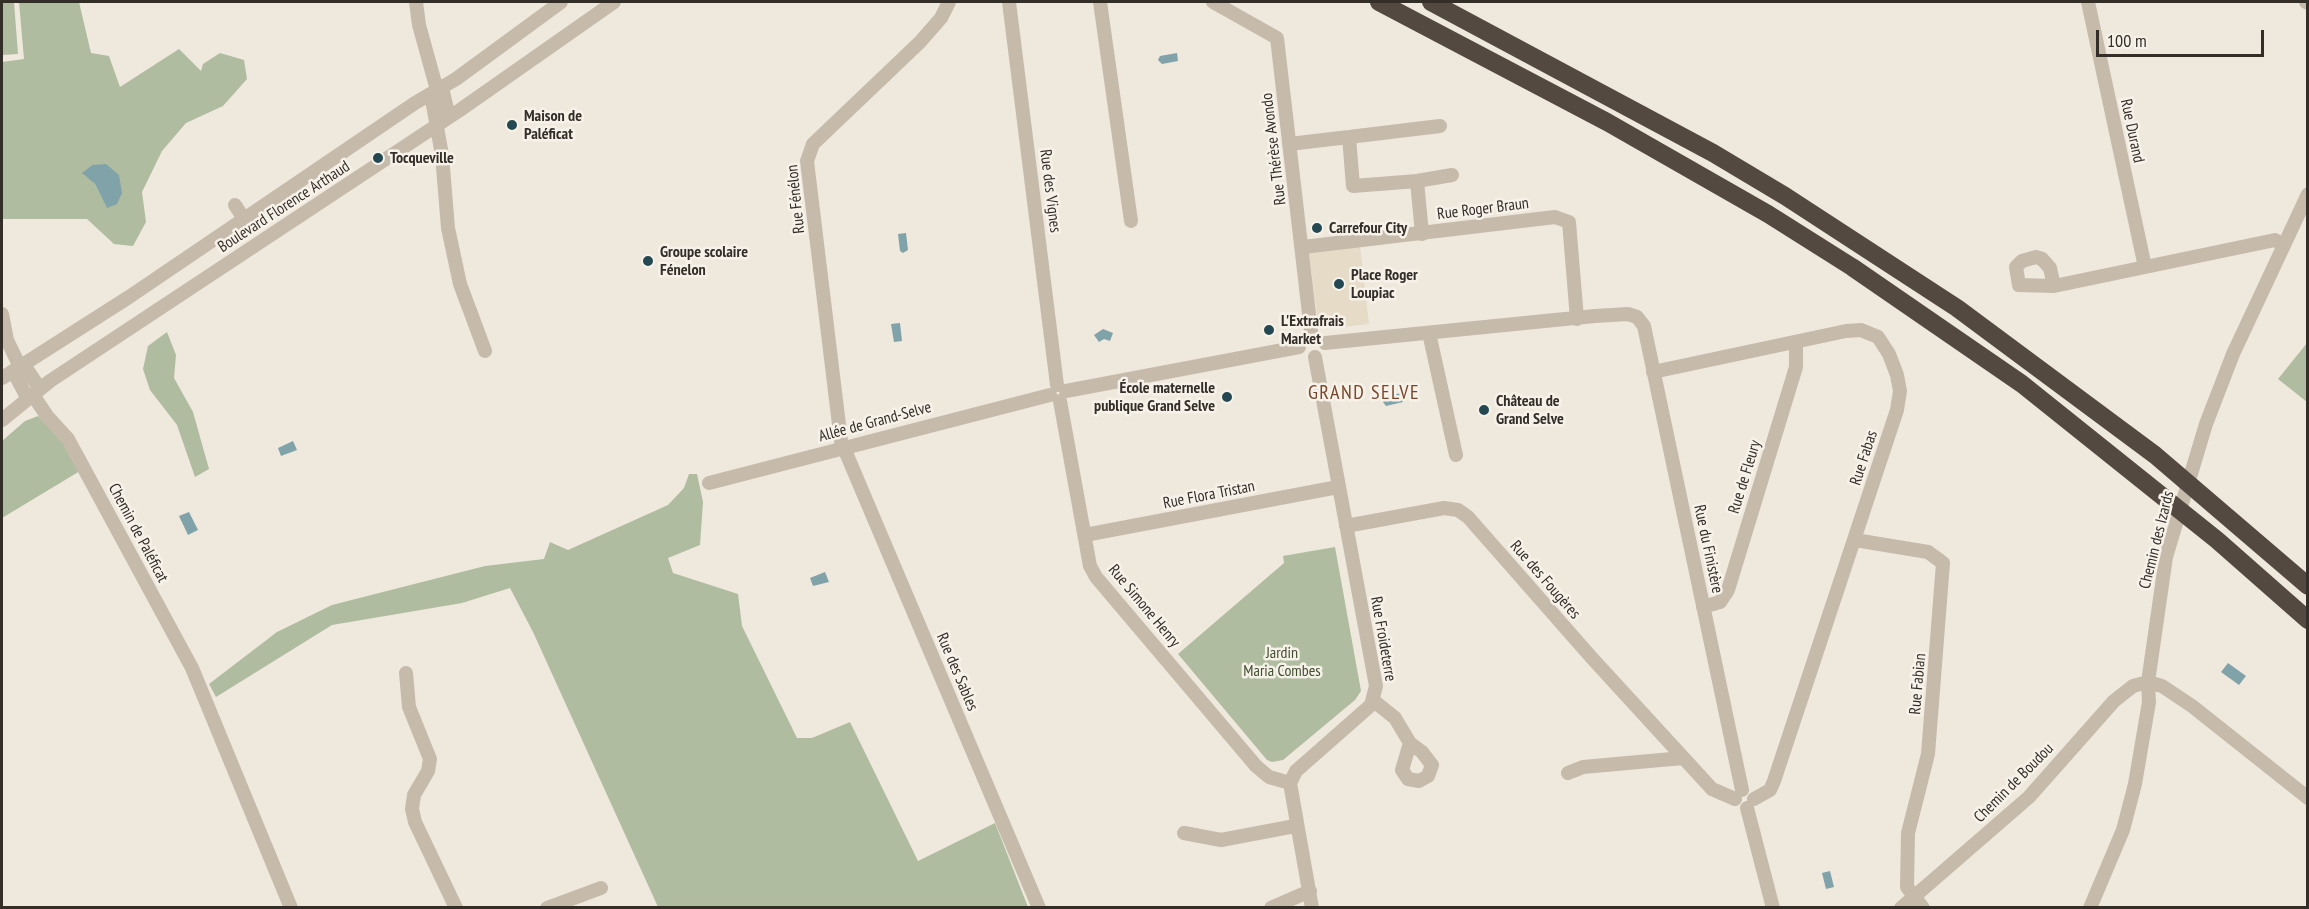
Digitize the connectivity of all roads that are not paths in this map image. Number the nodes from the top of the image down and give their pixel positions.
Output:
1 (416, 2) edge
2 (561, 2) edge
3 (614, 2) edge
4 (949, 2) edge
5 (1010, 2) edge
6 (1100, 2) edge
7 (1213, 2) edge
8 (1379, 2) edge
9 (1431, 2) edge
10 (2088, 2) edge
11 (437, 90) junction
12 (449, 117) junction
13 (436, 126) junction
14 (1440, 126) dead end
15 (1349, 137) junction
16 (1289, 144) junction
17 (1452, 175) dead end
18 (1416, 181) junction
19 (2307, 194) edge
20 (235, 205) dead end
21 (244, 219) junction
22 (1131, 221) dead end
23 (1422, 234) junction
24 (2284, 245) junction
25 (1303, 247) junction
26 (2145, 267) junction
27 (2054, 286) dead end
28 (2, 314) edge
29 (1577, 319) junction
30 (1311, 331) junction
31 (1429, 333) junction
32 (1796, 342) junction
33 (1325, 343) junction
34 (1299, 347) junction
35 (485, 351) dead end
36 (1315, 357) junction
37 (15, 370) edge
38 (1653, 372) junction
39 (1058, 393) junction
40 (33, 394) junction
41 (2, 420) edge
42 (844, 449) junction
43 (1456, 455) dead end
44 (710, 483) dead end
45 (1338, 487) junction
46 (2201, 493) junction
47 (1346, 526) junction
48 (1085, 535) junction
49 (1855, 540) junction
50 (2217, 540) junction
51 (2307, 572) edge
52 (2307, 586) edge
53 (1703, 607) junction
54 (2307, 620) edge
55 (2307, 633) edge
56 (406, 673) dead end
57 (2148, 682) junction
58 (1374, 701) junction
59 (1410, 743) dead end
60 (1683, 758) junction
61 (1568, 773) dead end
62 (1290, 783) junction
63 (2307, 798) edge
64 (1745, 799) junction
65 (1295, 826) junction
66 (1184, 833) dead end
67 (601, 888) dead end
68 (1310, 891) junction
69 (586, 902) edge
70 (1918, 902) edge
71 (291, 908) edge
72 (456, 908) edge
73 (547, 908) edge
74 (1040, 908) edge
75 (1271, 908) edge
76 (1312, 908) edge
77 (1773, 908) edge
78 (1900, 908) edge
79 (2090, 908) edge

1 - 11 street
2 - 11 street, Boulevard Florence Arthaud
3 - 12 street, Boulevard Florence Arthaud
4 - 42 street, Rue Fénélon
5 - 39 street, Rue des Vignes
6 - 22 street
7 - 16 street, Rue Thérèse Avondo
8 - 50 highway
9 - 46 highway
10 - 26 street, Rue Durand
11 - 12 street
11 - 13 street
11 - 21 street, Boulevard Florence Arthaud
12 - 13 street, Boulevard Florence Arthaud
13 - 35 street
13 - 40 street, Boulevard Florence Arthaud
14 - 15 street
15 - 16 street
15 - 18 street
16 - 25 street, Rue Thérèse Avondo
17 - 18 street
18 - 23 street
19 - 24 street, Chemin des Izards
20 - 21 street
21 - 37 street, Boulevard Florence Arthaud
23 - 25 street, Rue Roger Braun
23 - 29 street, Rue Roger Braun
24 - 26 street
24 - 57 street, Chemin des Izards
25 - 30 street, Rue Thérèse Avondo
26 - 27 street
28 - 37 street
29 - 31 street
29 - 38 street, Rue du Finistère
30 - 33 street
30 - 34 street
31 - 33 street
31 - 43 street
32 - 38 street, Rue Fabas
32 - 49 street, Rue Fabas
32 - 53 street, Rue de Fleury
33 - 36 street
34 - 36 street
34 - 39 street, Allée de Grand-Selve
36 - 45 street, Rue Froideterre
37 - 40 street, Chemin de Paléficat
38 - 53 street, Rue du Finistère
39 - 42 street, Allée de Grand-Selve
39 - 48 street, Rue Simone Henry
40 - 41 street, Boulevard Florence Arthaud
40 - 71 street, Chemin de Paléficat
42 - 44 street, Allée de Grand-Selve
42 - 74 street, Rue des Sables
45 - 47 street, Rue Froideterre
45 - 48 street, Rue Flora Tristan
46 - 51 highway
46 - 52 highway
47 - 58 street, Rue Froideterre
47 - 60 street, Rue des Fougères
48 - 62 street, Rue Simone Henry
49 - 64 street, Rue Fabas
49 - 70 street, Rue Fabian
50 - 54 highway
50 - 55 highway
53 - 64 street, Rue du Finistère
56 - 72 street
57 - 63 street
57 - 70 street, Chemin de Boudou
57 - 79 street, Chemin des Izards
58 - 59 street
58 - 62 street, Rue Froideterre
60 - 61 street
60 - 64 street, Rue des Fougères
62 - 65 street
64 - 77 street, Rue du Finistère
65 - 66 street
65 - 68 street
67 - 69 street
68 - 75 street
68 - 76 street
69 - 73 street
70 - 78 street, Chemin de Boudou

